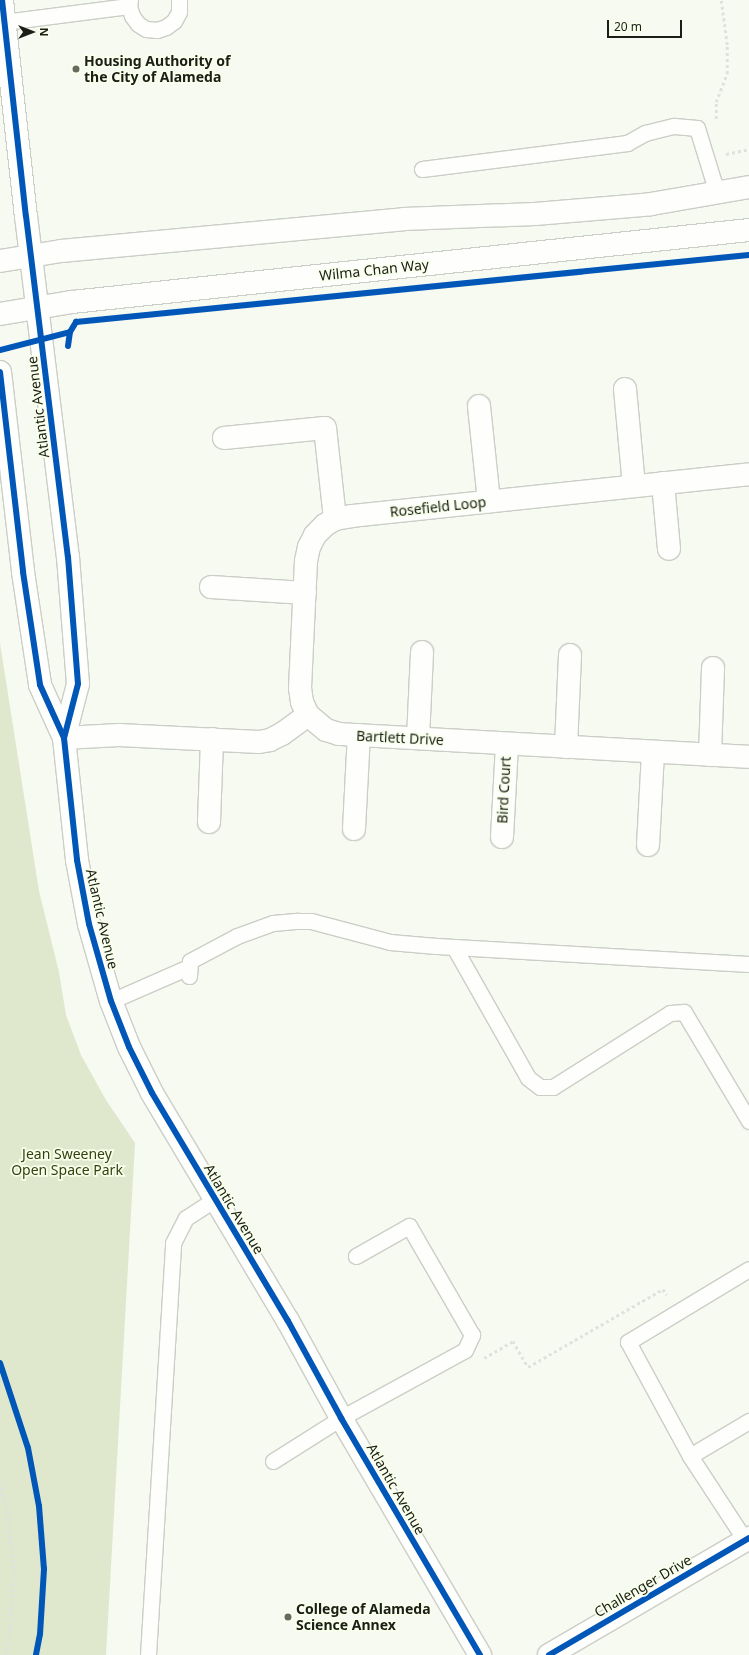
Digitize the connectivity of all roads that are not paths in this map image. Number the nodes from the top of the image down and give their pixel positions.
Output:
1 (2, 0) edge
2 (179, 0) edge
3 (129, 3) edge
4 (4, 22) junction
5 (422, 169) dead end
6 (749, 187) edge
7 (717, 193) junction
8 (749, 230) edge
9 (32, 256) junction
10 (0, 261) edge
11 (38, 308) junction
12 (0, 314) edge
13 (0, 372) edge
14 (625, 389) dead end
15 (479, 406) dead end
16 (224, 438) dead end
17 (749, 474) edge
18 (663, 483) junction
19 (634, 486) junction
20 (489, 501) junction
21 (335, 519) junction
22 (670, 549) dead end
23 (211, 587) dead end
24 (305, 593) junction
25 (422, 652) dead end
26 (570, 655) dead end
27 (713, 668) dead end
28 (308, 715) junction
29 (359, 736) junction
30 (64, 738) junction
31 (418, 738) junction
32 (212, 739) junction
33 (507, 744) junction
34 (566, 747) junction
35 (653, 752) junction
36 (710, 755) junction
37 (749, 757) edge
38 (209, 822) dead end
39 (354, 829) dead end
40 (502, 837) dead end
41 (648, 845) dead end
42 (454, 948) junction
43 (749, 964) edge
44 (111, 1001) junction
45 (749, 1121) edge
46 (214, 1200) junction
47 (356, 1256) dead end
48 (749, 1269) edge
49 (341, 1418) junction
50 (749, 1421) edge
51 (690, 1456) junction
52 (273, 1461) dead end
53 (747, 1539) edge
54 (148, 1655) edge
55 (480, 1655) edge
56 (549, 1655) edge

1 - 4 street, Atlantic Avenue
2 - 3 lane
3 - 4 lane
4 - 9 street, Atlantic Avenue
5 - 7 lane
6 - 7 street
7 - 9 street
8 - 11 street, Wilma Chan Way
9 - 10 street
9 - 11 street, Atlantic Avenue
11 - 12 street, Wilma Chan Way
11 - 30 street, Atlantic Avenue
13 - 30 street, Atlantic Avenue
14 - 19 street
15 - 20 street
16 - 21 street
17 - 18 street, Rosefield Loop
18 - 19 street, Rosefield Loop
18 - 22 street
19 - 20 street, Rosefield Loop
20 - 21 street, Rosefield Loop
21 - 24 street
23 - 24 street
24 - 28 street
25 - 31 street
26 - 34 street
27 - 36 street
28 - 29 street, Bartlett Drive
28 - 32 street
29 - 31 street, Bartlett Drive
29 - 39 street
30 - 32 street
30 - 44 street, Atlantic Avenue
31 - 33 street, Bartlett Drive
32 - 38 street
33 - 34 street, Bartlett Drive
33 - 40 street, Bird Court
34 - 35 street, Bartlett Drive
35 - 36 street, Bartlett Drive
35 - 41 street
36 - 37 street, Bartlett Drive
42 - 43 lane
42 - 44 lane
42 - 45 lane
44 - 46 street, Atlantic Avenue
46 - 49 street, Atlantic Avenue
46 - 54 lane
47 - 49 lane
48 - 51 lane
49 - 52 lane
49 - 55 street, Atlantic Avenue
50 - 51 lane
51 - 53 lane
53 - 56 street, Challenger Drive

